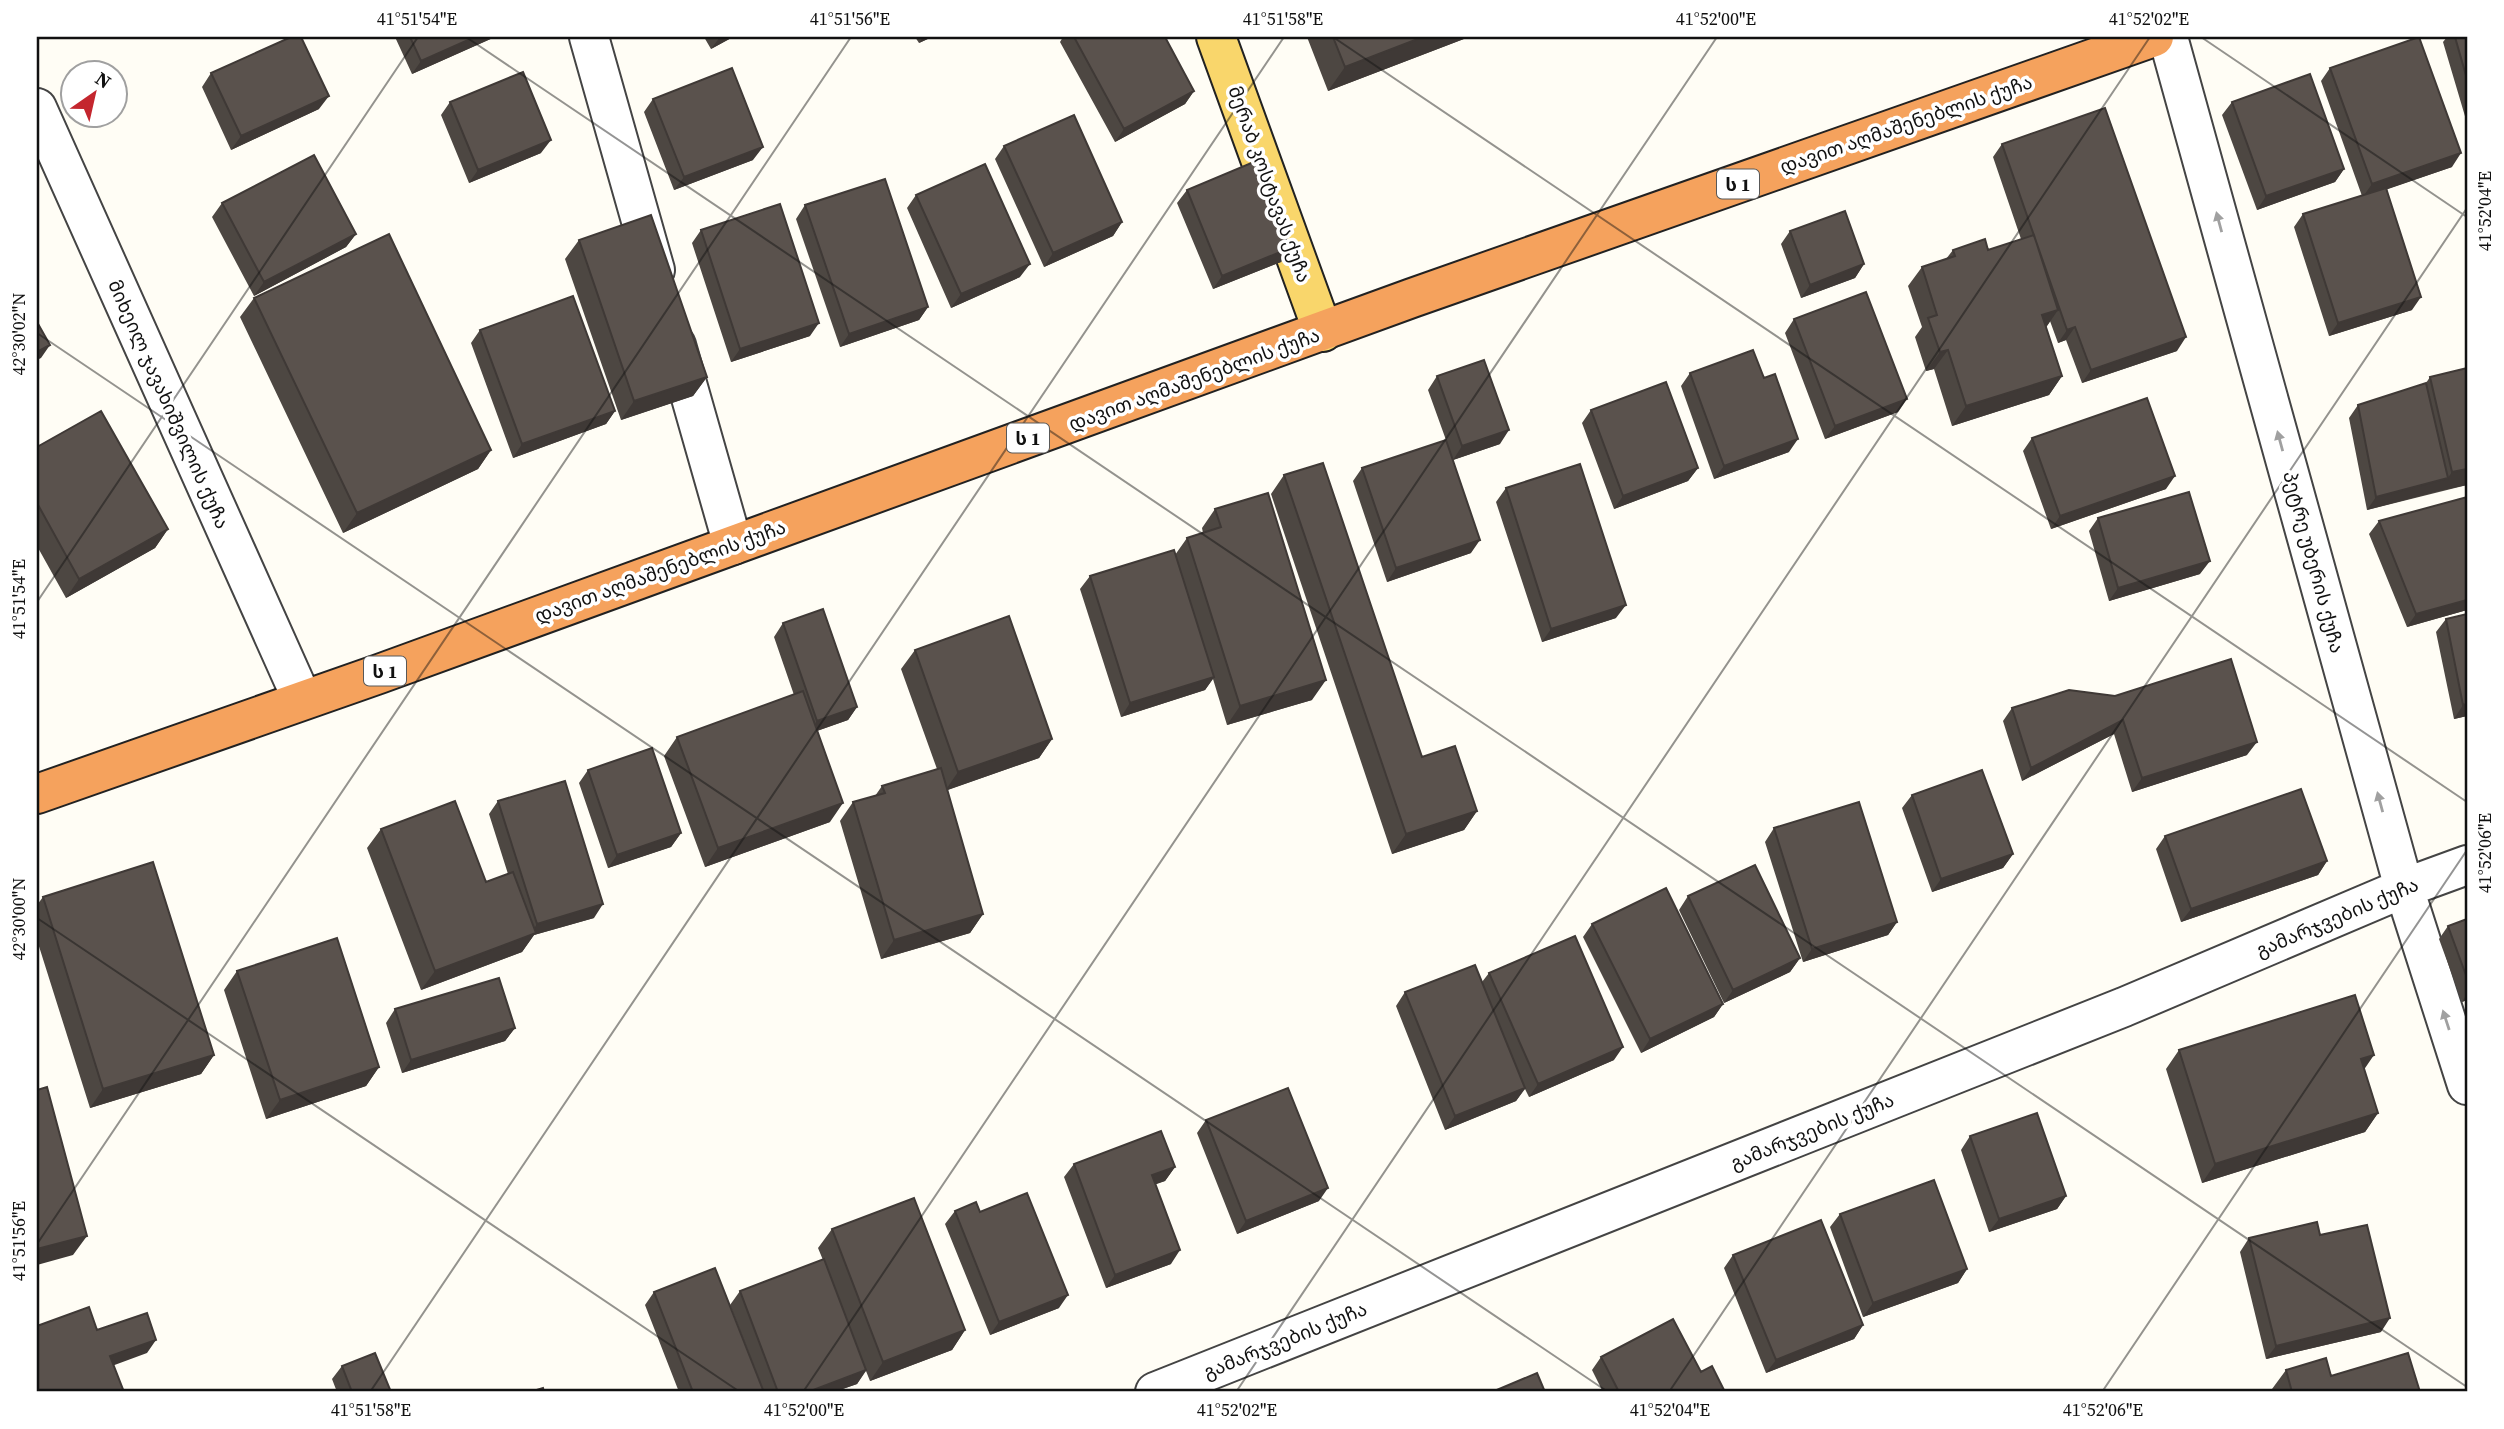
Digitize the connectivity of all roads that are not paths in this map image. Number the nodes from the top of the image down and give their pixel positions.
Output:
1 (589, 37) edge
2 (1216, 37) edge
3 (2154, 37) edge
4 (2168, 37) edge
5 (37, 108) edge
6 (1323, 332) junction
7 (733, 545) junction
8 (302, 699) junction
9 (37, 794) edge
10 (2467, 865) edge
11 (2404, 888) junction
12 (2467, 1085) edge
13 (1155, 1392) edge

1 - 7 street
2 - 6 main road, მერაბ კოსტავას ქუჩა
3 - 6 highway, დავით აღმაშენებლის ქუჩა / ს 1
11 -> 4 street, პეტრე უბერის ქუჩა
5 - 8 street, მიხეილ ჯავახიშვილის ქუჩა
6 - 7 highway, დავით აღმაშენებლის ქუჩა / ს 1
7 - 8 highway, დავით აღმაშენებლის ქუჩა / ს 1
8 - 9 highway, დავით აღმაშენებლის ქუჩა / ს 1
10 - 11 street, გამარჯვების ქუჩა
12 -> 11 street, პეტრე უბერის ქუჩა
11 - 13 street, გამარჯვების ქუჩა

